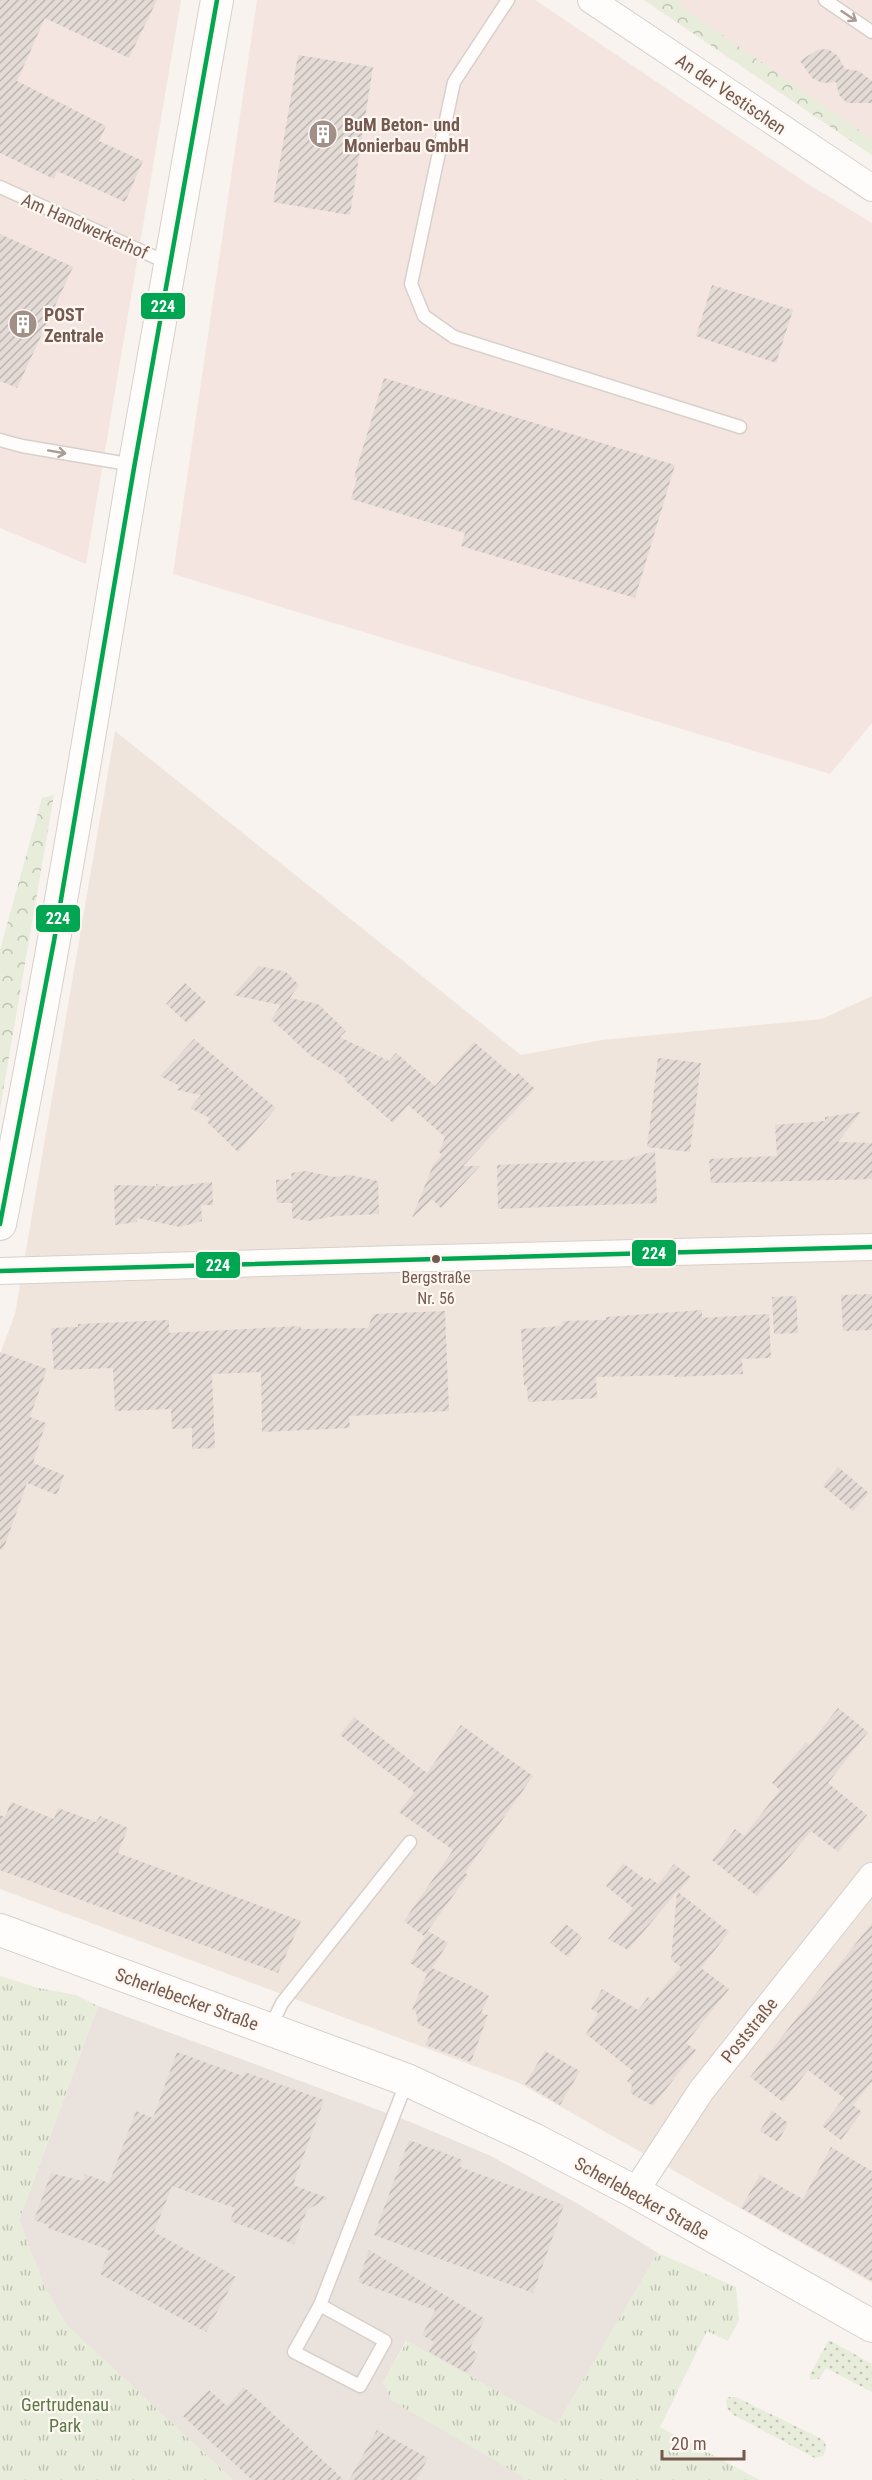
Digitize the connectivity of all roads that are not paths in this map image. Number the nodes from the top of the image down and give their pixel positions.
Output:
1 (217, 0) edge
2 (508, 0) edge
3 (591, 0) edge
4 (825, 0) edge
5 (872, 32) edge
6 (0, 187) edge
7 (872, 188) edge
8 (171, 264) junction
9 (740, 426) dead end
10 (0, 440) edge
11 (135, 465) junction
12 (0, 1224) edge
13 (872, 1247) edge
14 (0, 1271) edge
15 (410, 1842) dead end
16 (872, 1876) edge
17 (0, 1930) edge
18 (270, 2029) junction
19 (407, 2080) junction
20 (635, 2192) junction
21 (320, 2305) junction
22 (872, 2326) edge

1 - 8 street
2 - 9 lane
3 - 7 street, An der Vestischen
4 -> 5 lane
6 - 8 lane, Am Handwerkerhof
8 - 11 street
10 -> 11 lane
11 - 12 street
13 - 14 street
15 - 18 lane
16 - 20 street, Poststraße
17 - 18 street, Scherlebecker Straße
18 - 19 street, Scherlebecker Straße
19 - 20 street, Scherlebecker Straße
19 - 21 lane
20 - 22 street, Scherlebecker Straße
21 - 21 lane

